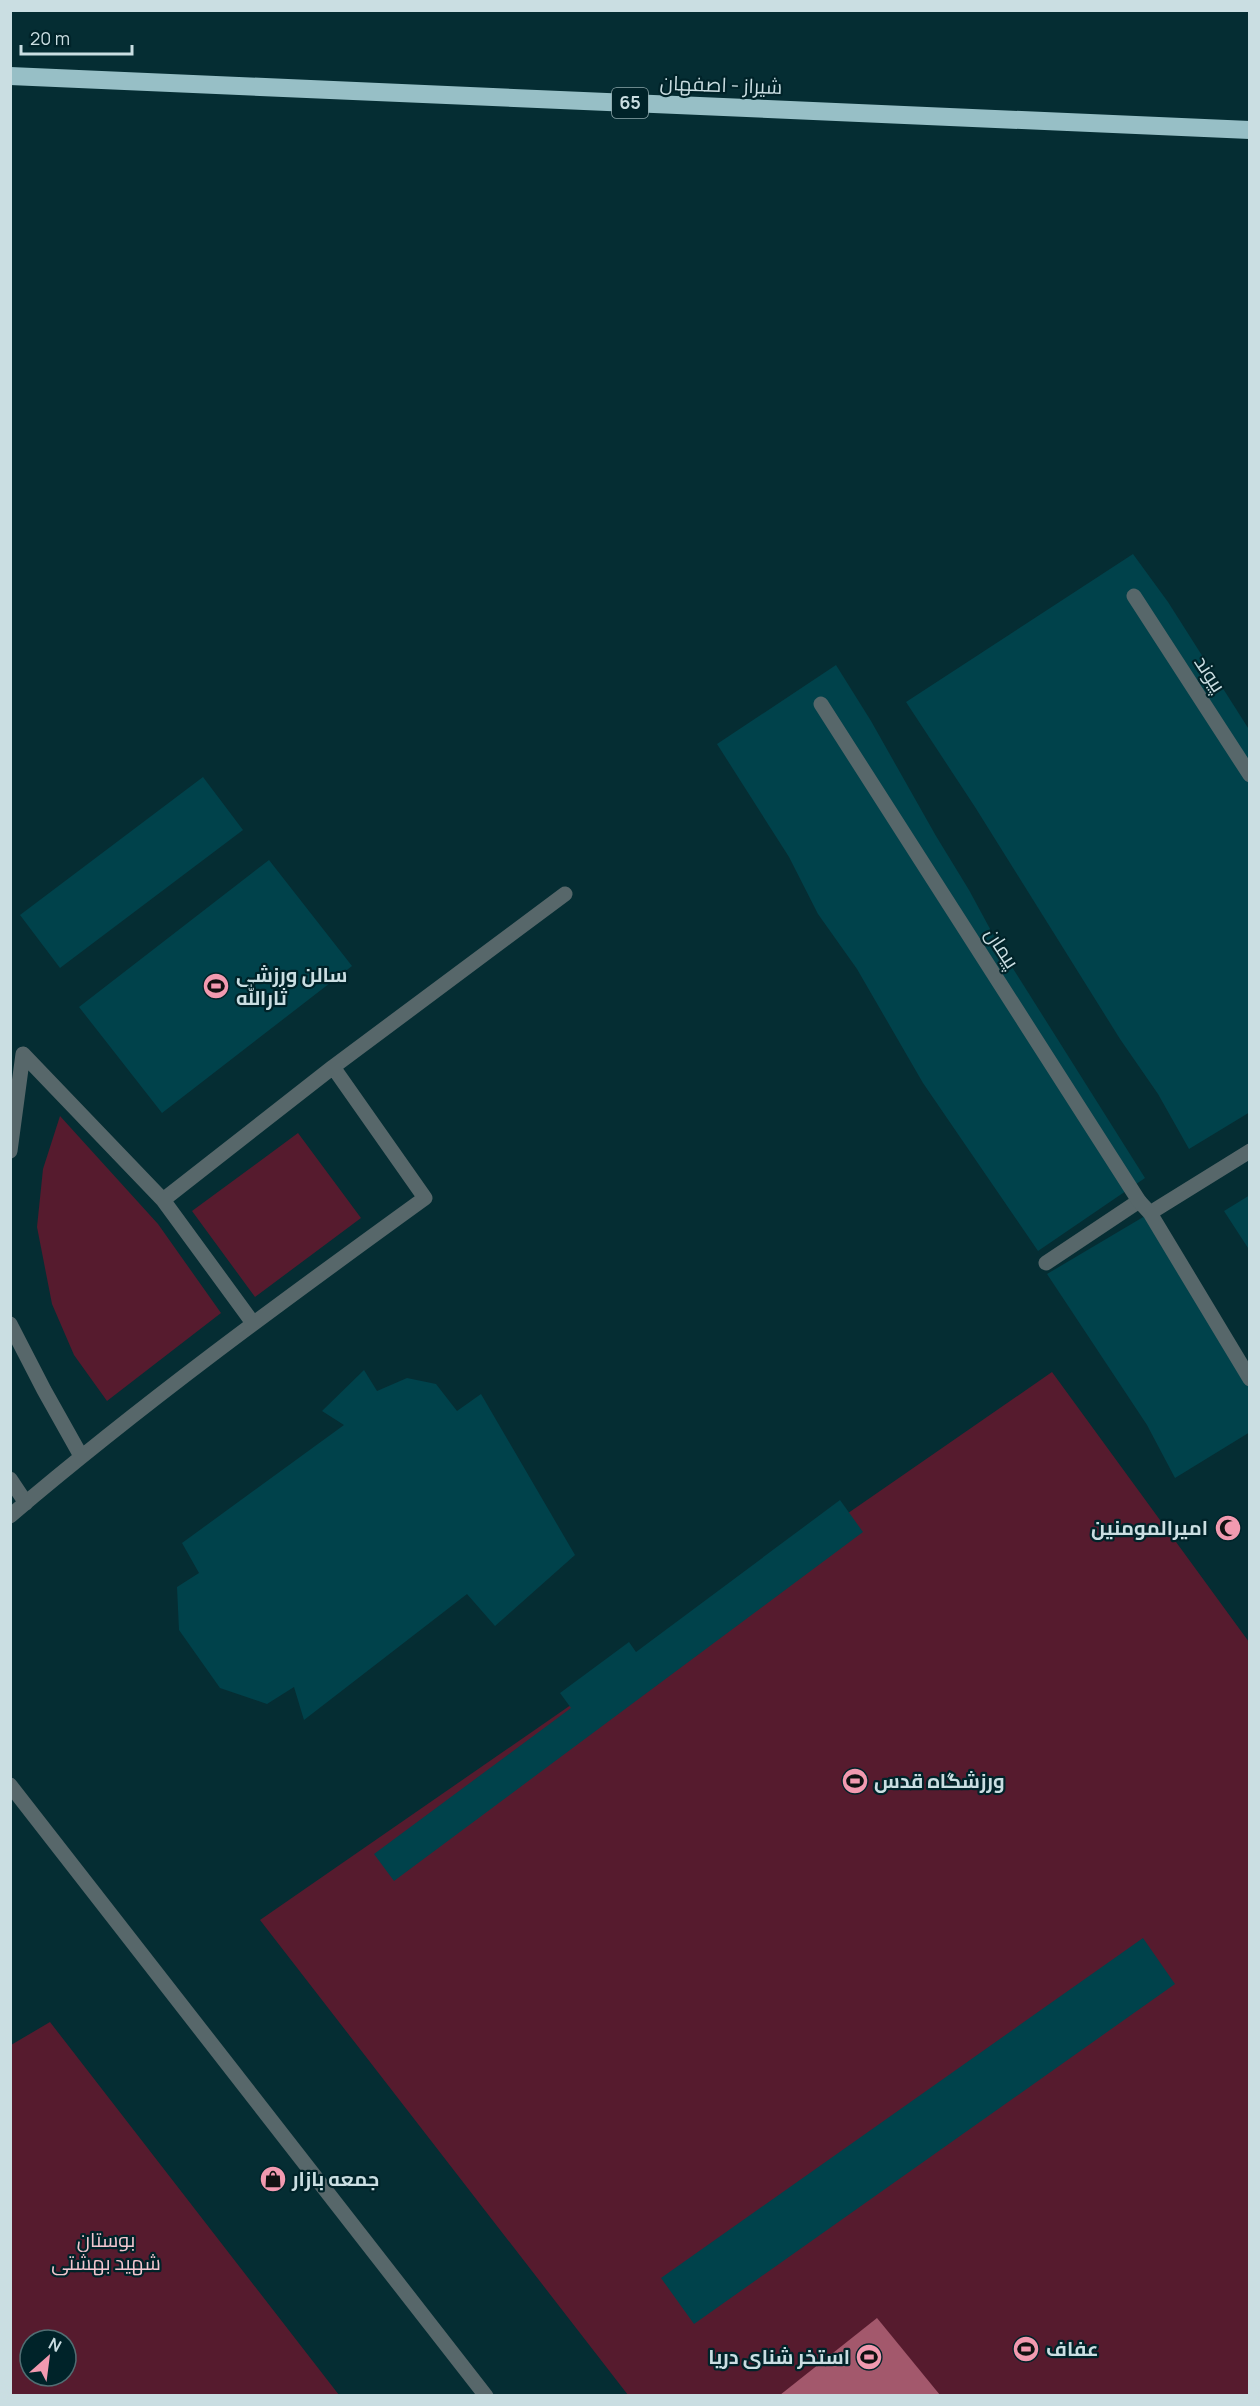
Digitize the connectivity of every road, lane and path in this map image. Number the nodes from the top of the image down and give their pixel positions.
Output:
1 (10, 76) edge
2 (1250, 130) edge
3 (1134, 596) dead end
4 (821, 704) dead end
5 (1250, 776) edge
6 (564, 894) dead end
7 (333, 1067) junction
8 (10, 1151) edge
9 (1250, 1151) edge
10 (163, 1200) junction
11 (1139, 1201) junction
12 (1150, 1213) junction
13 (1046, 1263) dead end
14 (253, 1323) junction
15 (10, 1324) edge
16 (1250, 1379) edge
17 (81, 1456) junction
18 (10, 1479) edge
19 (26, 1503) junction
20 (10, 1516) edge
21 (10, 1785) edge
22 (486, 2396) edge

1 - 2 highway, شیراز - اصفهان / 65
3 - 5 street, پیوند
4 - 11 street, پیمان
6 - 7 street
7 - 10 street
7 - 14 street
8 - 10 street
9 - 12 street
10 - 14 street
11 - 12 street, پیمان
11 - 13 street
12 - 16 street, پیمان
14 - 17 street
15 - 17 street
17 - 19 street
18 - 19 street
19 - 20 street
21 - 22 street

